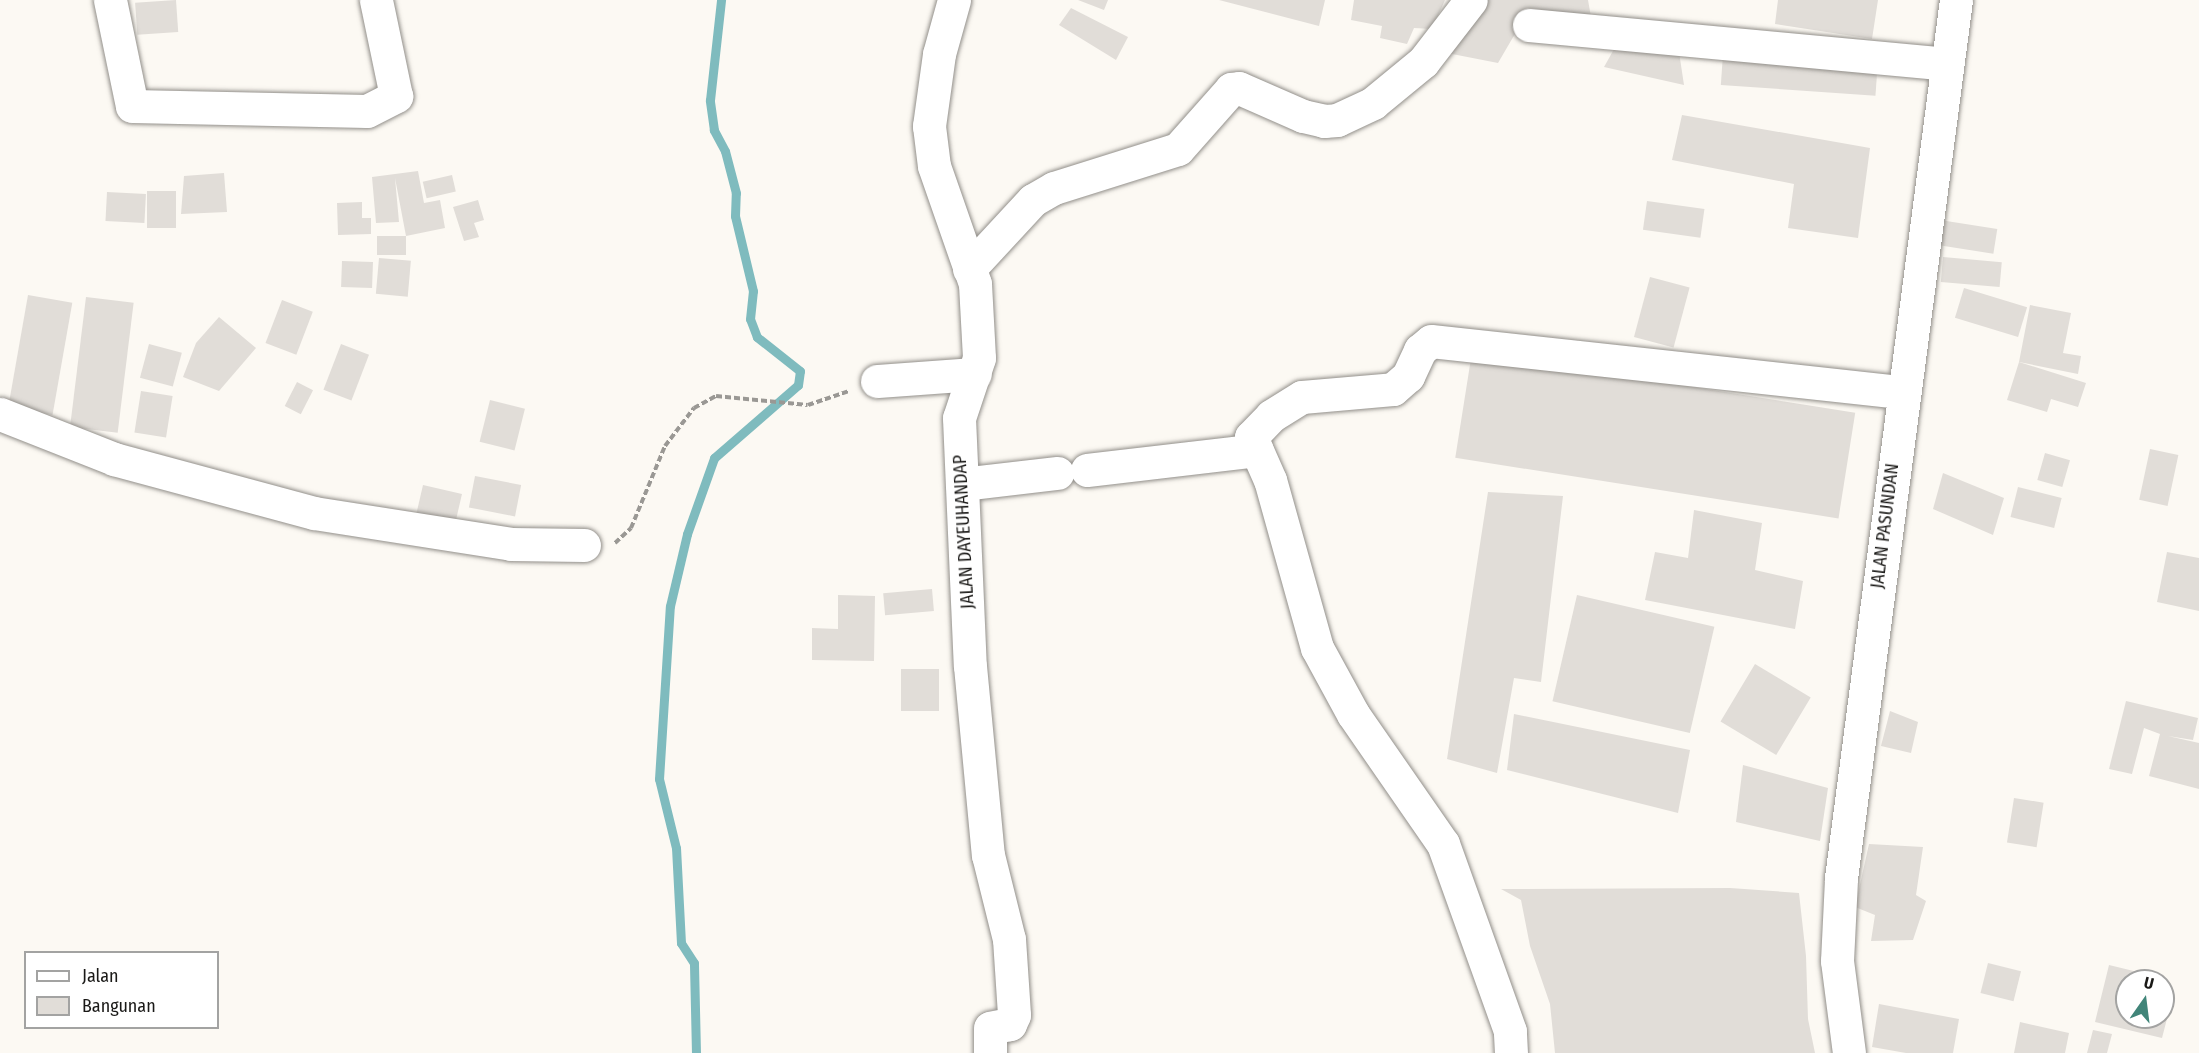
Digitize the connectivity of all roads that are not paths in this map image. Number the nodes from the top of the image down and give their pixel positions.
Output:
1 (110, 0) edge
2 (376, 0) edge
3 (954, 0) edge
4 (1471, 0) edge
5 (1956, 0) edge
6 (1530, 25) dead end
7 (1947, 64) junction
8 (972, 276) junction
9 (977, 366) junction
10 (878, 381) road end
11 (1903, 392) junction
12 (0, 414) edge
13 (1257, 450) junction
14 (962, 484) junction
15 (584, 545) road end
16 (990, 1053) edge
17 (1511, 1053) edge
18 (1849, 1053) edge

1 - 2 street
3 - 8 street, JALAN DAYEUHANDAP
4 - 8 street
5 - 7 street, JALAN PASUNDAN
6 - 7 street
7 - 11 street, JALAN PASUNDAN
8 - 9 street, JALAN DAYEUHANDAP
9 - 10 street
9 - 14 street, JALAN DAYEUHANDAP
11 - 13 street
11 - 18 street, JALAN PASUNDAN
12 - 15 street
13 - 14 street
13 - 17 street
14 - 16 street, JALAN DAYEUHANDAP

